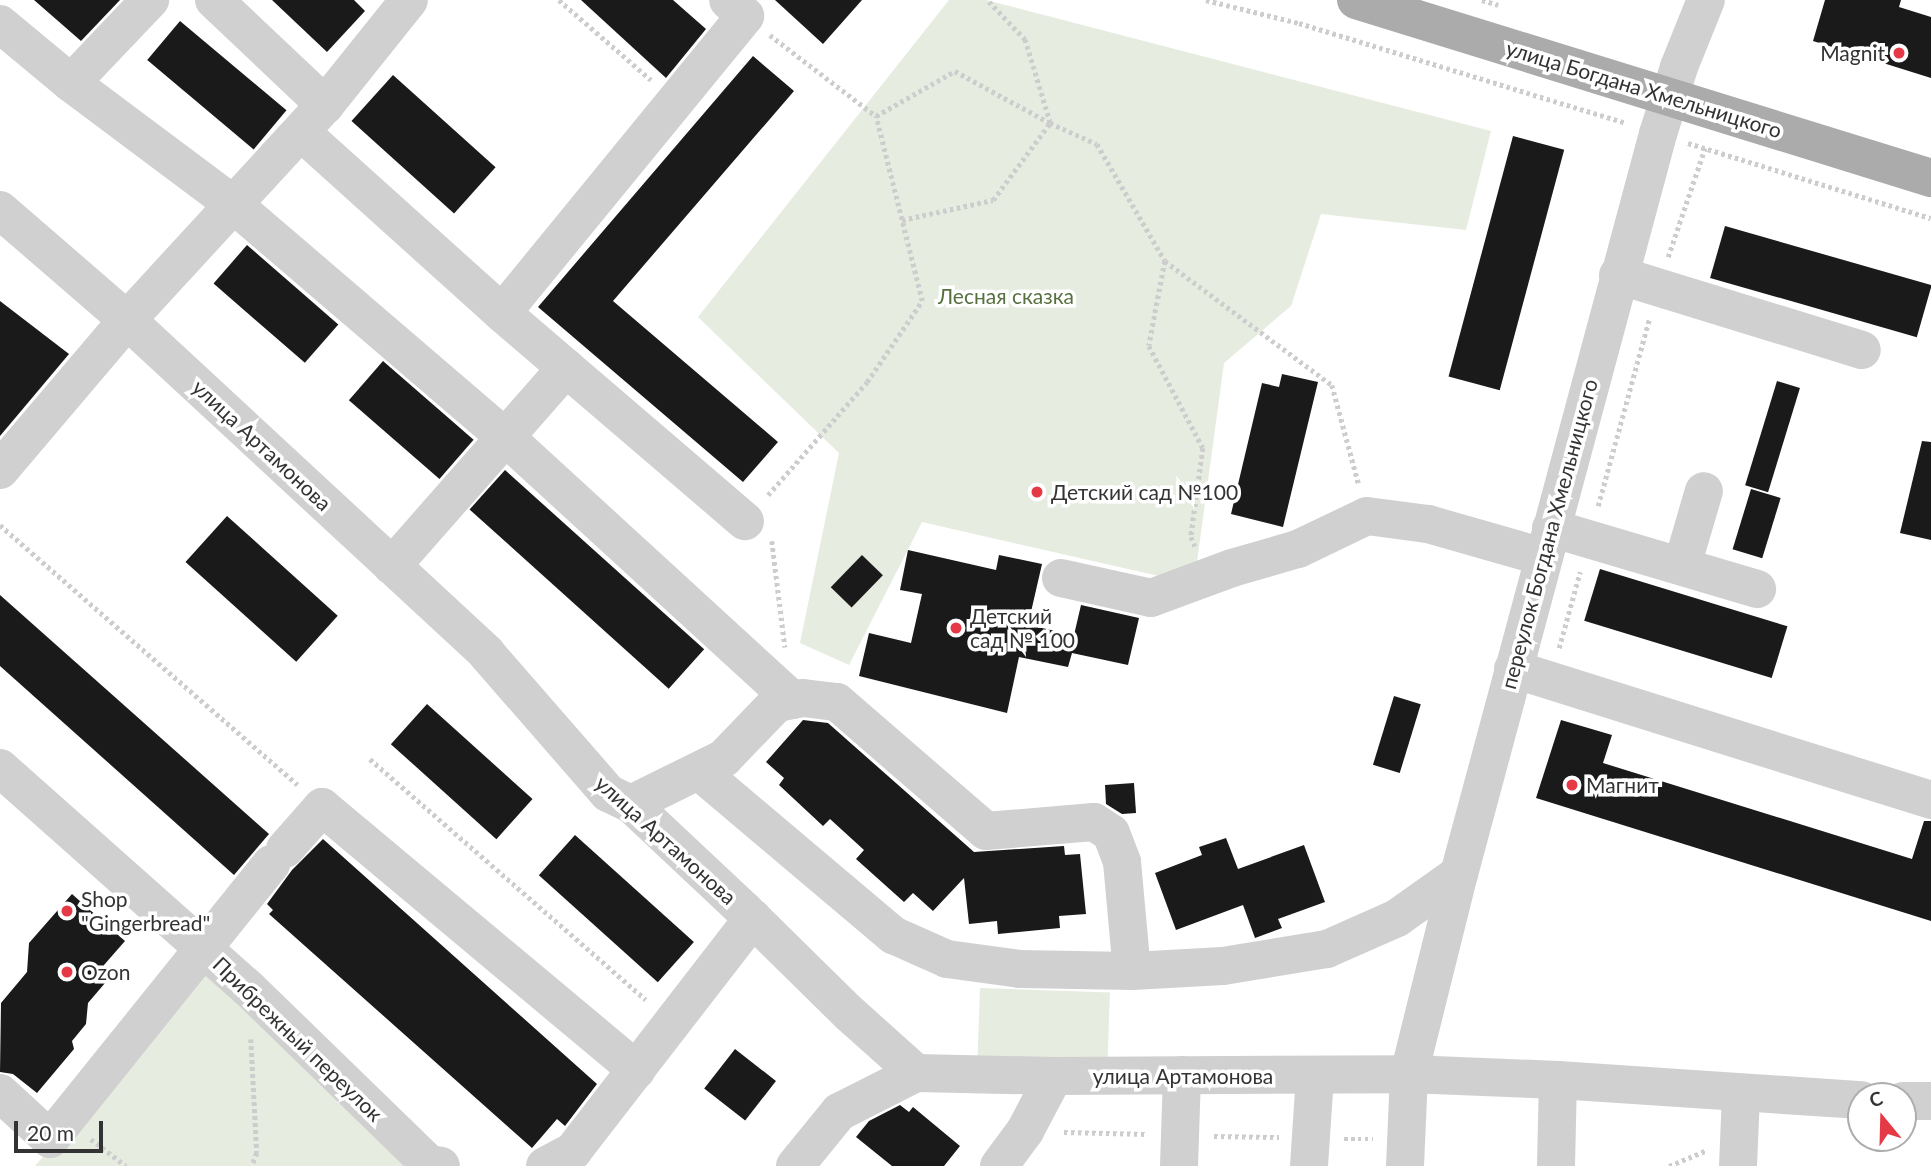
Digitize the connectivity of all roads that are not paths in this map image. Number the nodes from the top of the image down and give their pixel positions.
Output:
1 (150, 0) edge
2 (214, 0) edge
3 (409, 0) edge
4 (1356, 0) edge
5 (1706, 0) edge
6 (737, 8) edge
7 (0, 24) edge
8 (71, 83) junction
9 (1670, 97) junction
10 (313, 118) junction
11 (1931, 178) edge
12 (233, 204) junction
13 (0, 210) edge
14 (1618, 275) junction
15 (502, 313) junction
16 (127, 320) junction
17 (1862, 350) dead end
18 (566, 368) junction
19 (505, 437) junction
20 (0, 470) edge
21 (1704, 491) dead end
22 (758, 527) road end
23 (1547, 543) junction
24 (392, 566) junction
25 (1682, 566) junction
26 (1061, 578) dead end
27 (1757, 589) dead end
28 (1513, 669) junction
29 (792, 701) junction
30 (0, 768) edge
31 (700, 772) junction
32 (1931, 800) edge
33 (631, 804) junction
34 (1459, 874) junction
35 (753, 918) junction
36 (202, 947) junction
37 (1132, 971) junction
38 (636, 1070) junction
39 (916, 1073) junction
40 (1409, 1074) junction
41 (1182, 1075) junction
42 (1315, 1075) junction
43 (1054, 1076) junction
44 (1558, 1080) junction
45 (0, 1093) edge
46 (1741, 1094) junction
47 (1847, 1099) edge
48 (433, 1165) edge
49 (545, 1166) edge
50 (795, 1166) edge
51 (999, 1166) edge
52 (1179, 1166) edge
53 (1309, 1166) edge
54 (1405, 1166) edge
55 (1556, 1166) edge
56 (1738, 1166) edge

1 - 8 street
2 - 10 street
3 - 10 street
4 - 9 main road, улица Богдана Хмельницкого
5 - 9 street, переулок Богдана Хмельницкого
6 - 15 street
7 - 8 street
8 - 12 street
9 - 11 main road, улица Богдана Хмельницкого
9 - 14 street, переулок Богдана Хмельницкого
10 - 12 street
10 - 15 street
12 - 16 street
12 - 19 street
13 - 16 street, улица Артамонова
14 - 17 street
14 - 23 street, переулок Богдана Хмельницкого
15 - 18 street
16 - 20 street
16 - 24 street, улица Артамонова
18 - 19 street
18 - 22 street
19 - 24 street
19 - 29 street
21 - 25 street
23 - 25 street
23 - 26 street
23 - 28 street, переулок Богдана Хмельницкого
24 - 33 street, улица Артамонова
25 - 27 street
28 - 32 street
28 - 34 street, переулок Богдана Хмельницкого
29 - 31 street
29 - 37 street
30 - 36 street, Прибрежный переулок
31 - 33 street
31 - 37 street
33 - 35 street, улица Артамонова
34 - 37 street
34 - 40 street, переулок Богдана Хмельницкого
35 - 38 street
35 - 39 street, улица Артамонова
36 - 38 street
36 - 45 street
36 - 48 street, Прибрежный переулок
38 - 49 street
39 - 43 street, улица Артамонова
39 - 50 street
40 - 42 street, улица Артамонова
40 - 44 street, улица Артамонова
40 - 54 street
41 - 42 street, улица Артамонова
41 - 43 street, улица Артамонова
41 - 52 street
42 - 53 street
43 - 51 street
44 - 46 street, улица Артамонова
44 - 55 street
46 - 47 street, улица Артамонова
46 - 56 street

